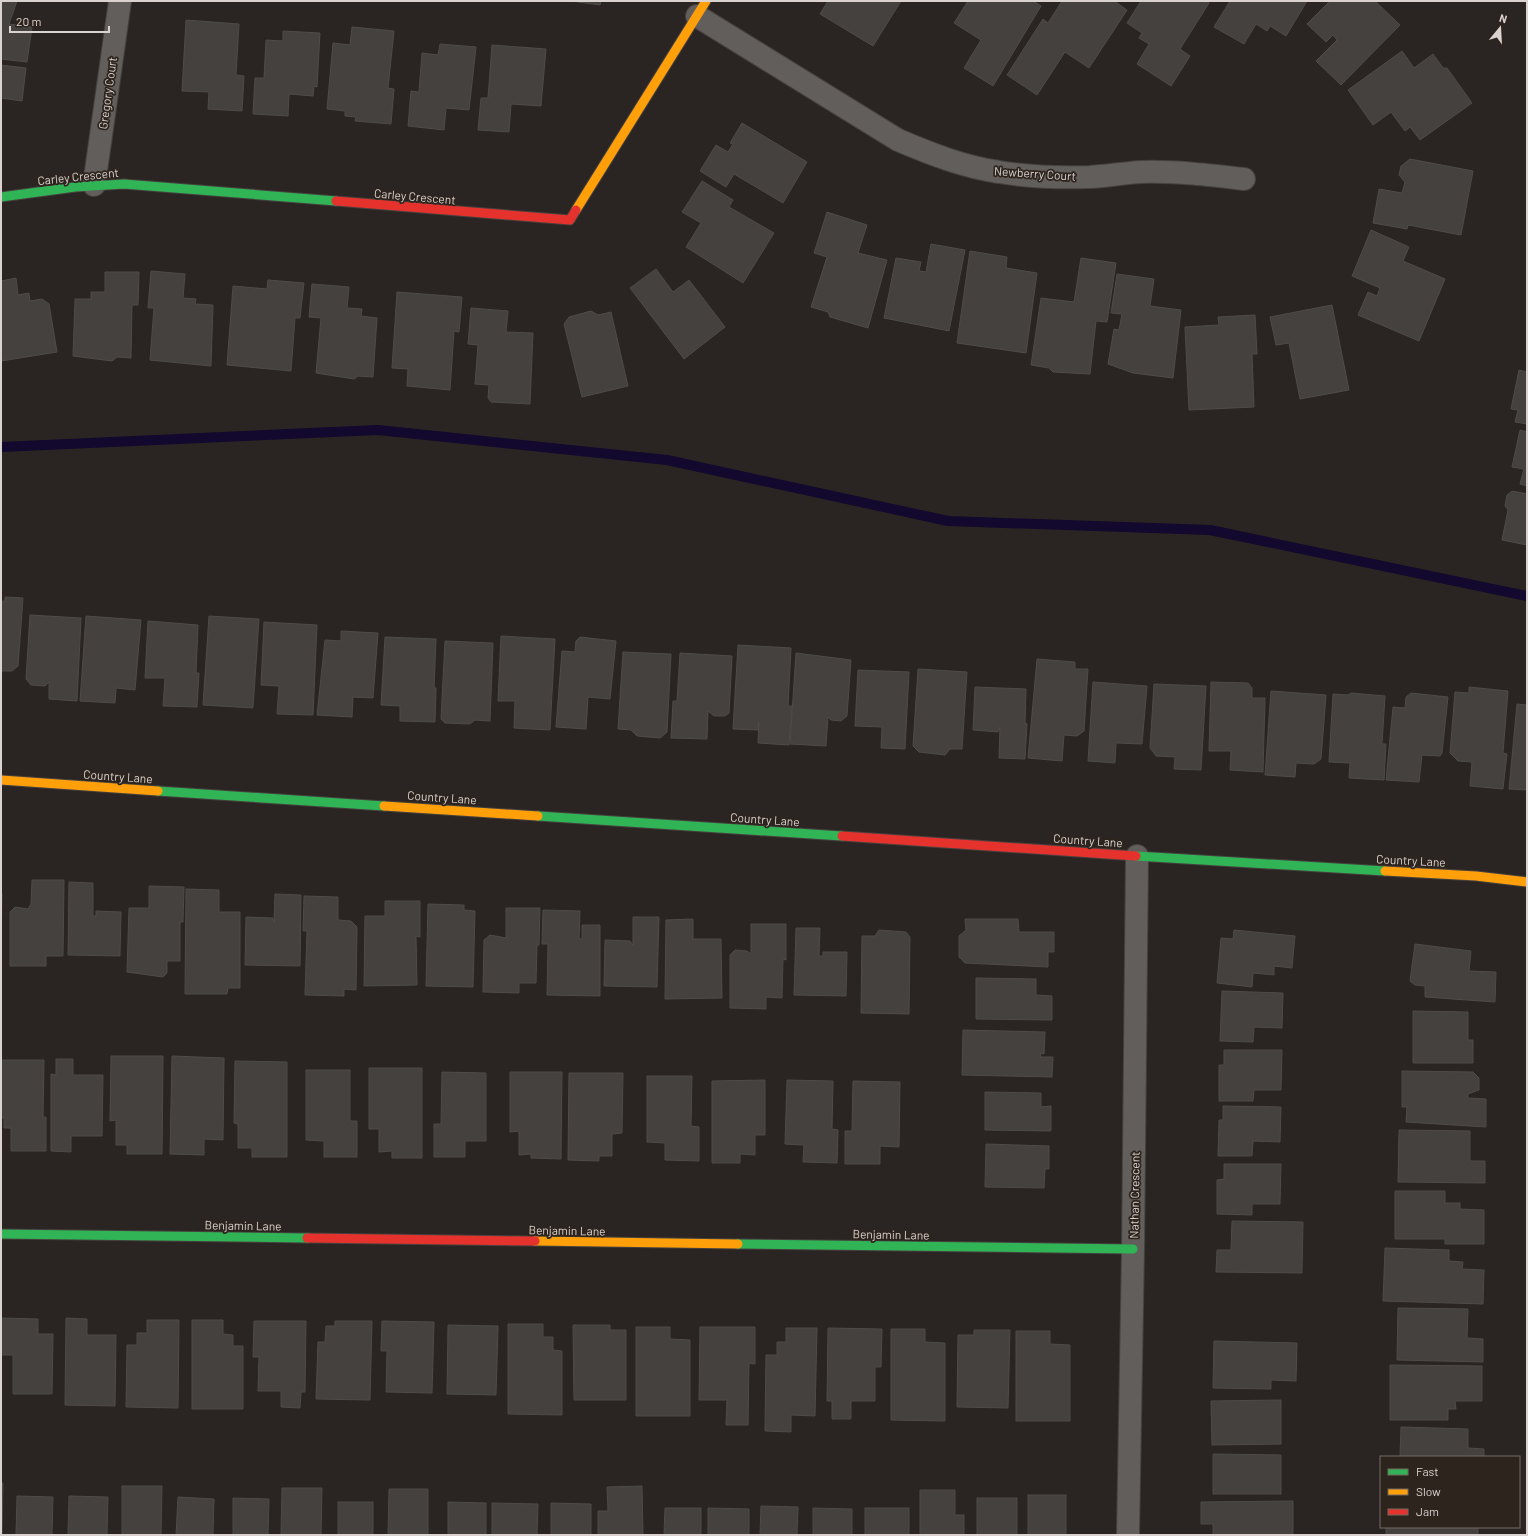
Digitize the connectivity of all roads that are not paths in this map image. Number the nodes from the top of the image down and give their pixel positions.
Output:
1 (120, 1) edge
2 (701, 9) edge
3 (1244, 179) dead end
4 (94, 185) junction
5 (1, 196) edge
6 (1, 780) edge
7 (1137, 856) junction
8 (1527, 882) edge
9 (1, 1234) edge
10 (1133, 1249) junction
11 (1128, 1535) edge

1 - 4 street, Gregory Court
2 - 3 street, Newberry Court
2 - 4 street, Carley Crescent
4 - 5 street, Carley Crescent
6 - 7 street, Country Lane
7 - 8 street, Country Lane
7 - 10 street, Nathan Crescent
9 - 10 street, Benjamin Lane
10 - 11 street, Nathan Crescent

